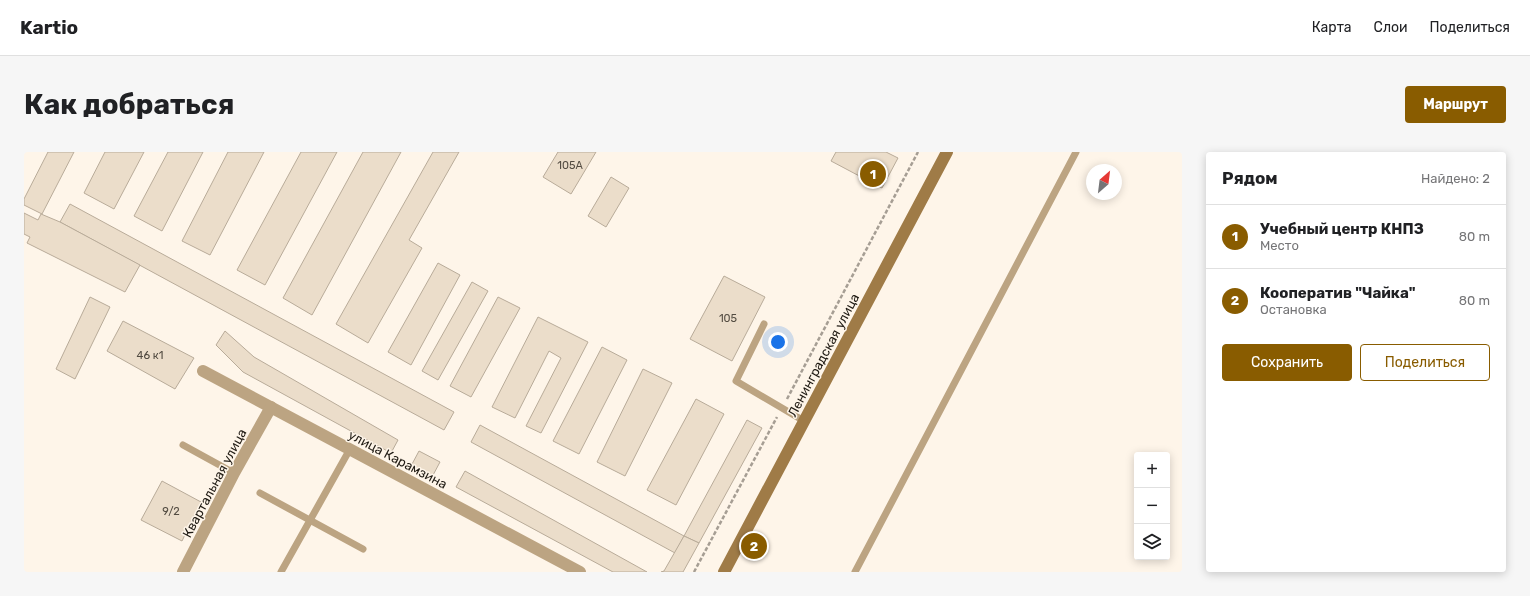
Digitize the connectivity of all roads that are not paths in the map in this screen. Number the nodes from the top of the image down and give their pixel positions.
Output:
1 (947, 152) edge
2 (1076, 152) edge
3 (764, 324) dead end
4 (203, 371) dead end
5 (271, 407) junction
6 (804, 420) junction
7 (183, 445) dead end
8 (350, 449) junction
9 (234, 474) junction
10 (260, 494) dead end
11 (309, 521) junction
12 (363, 549) dead end
13 (183, 572) edge
14 (280, 572) edge
15 (580, 572) edge
16 (724, 572) edge
17 (855, 572) edge

1 - 6 main road, Ленинградская улица
2 - 17 lane
3 - 6 lane
4 - 5 street, улица Карамзина
5 - 8 street, улица Карамзина
5 - 9 street, Квартальная улица
6 - 16 main road, Ленинградская улица
7 - 9 lane
8 - 11 lane
8 - 15 street, улица Карамзина
9 - 13 street, Квартальная улица
10 - 11 lane
11 - 12 lane
11 - 14 lane

